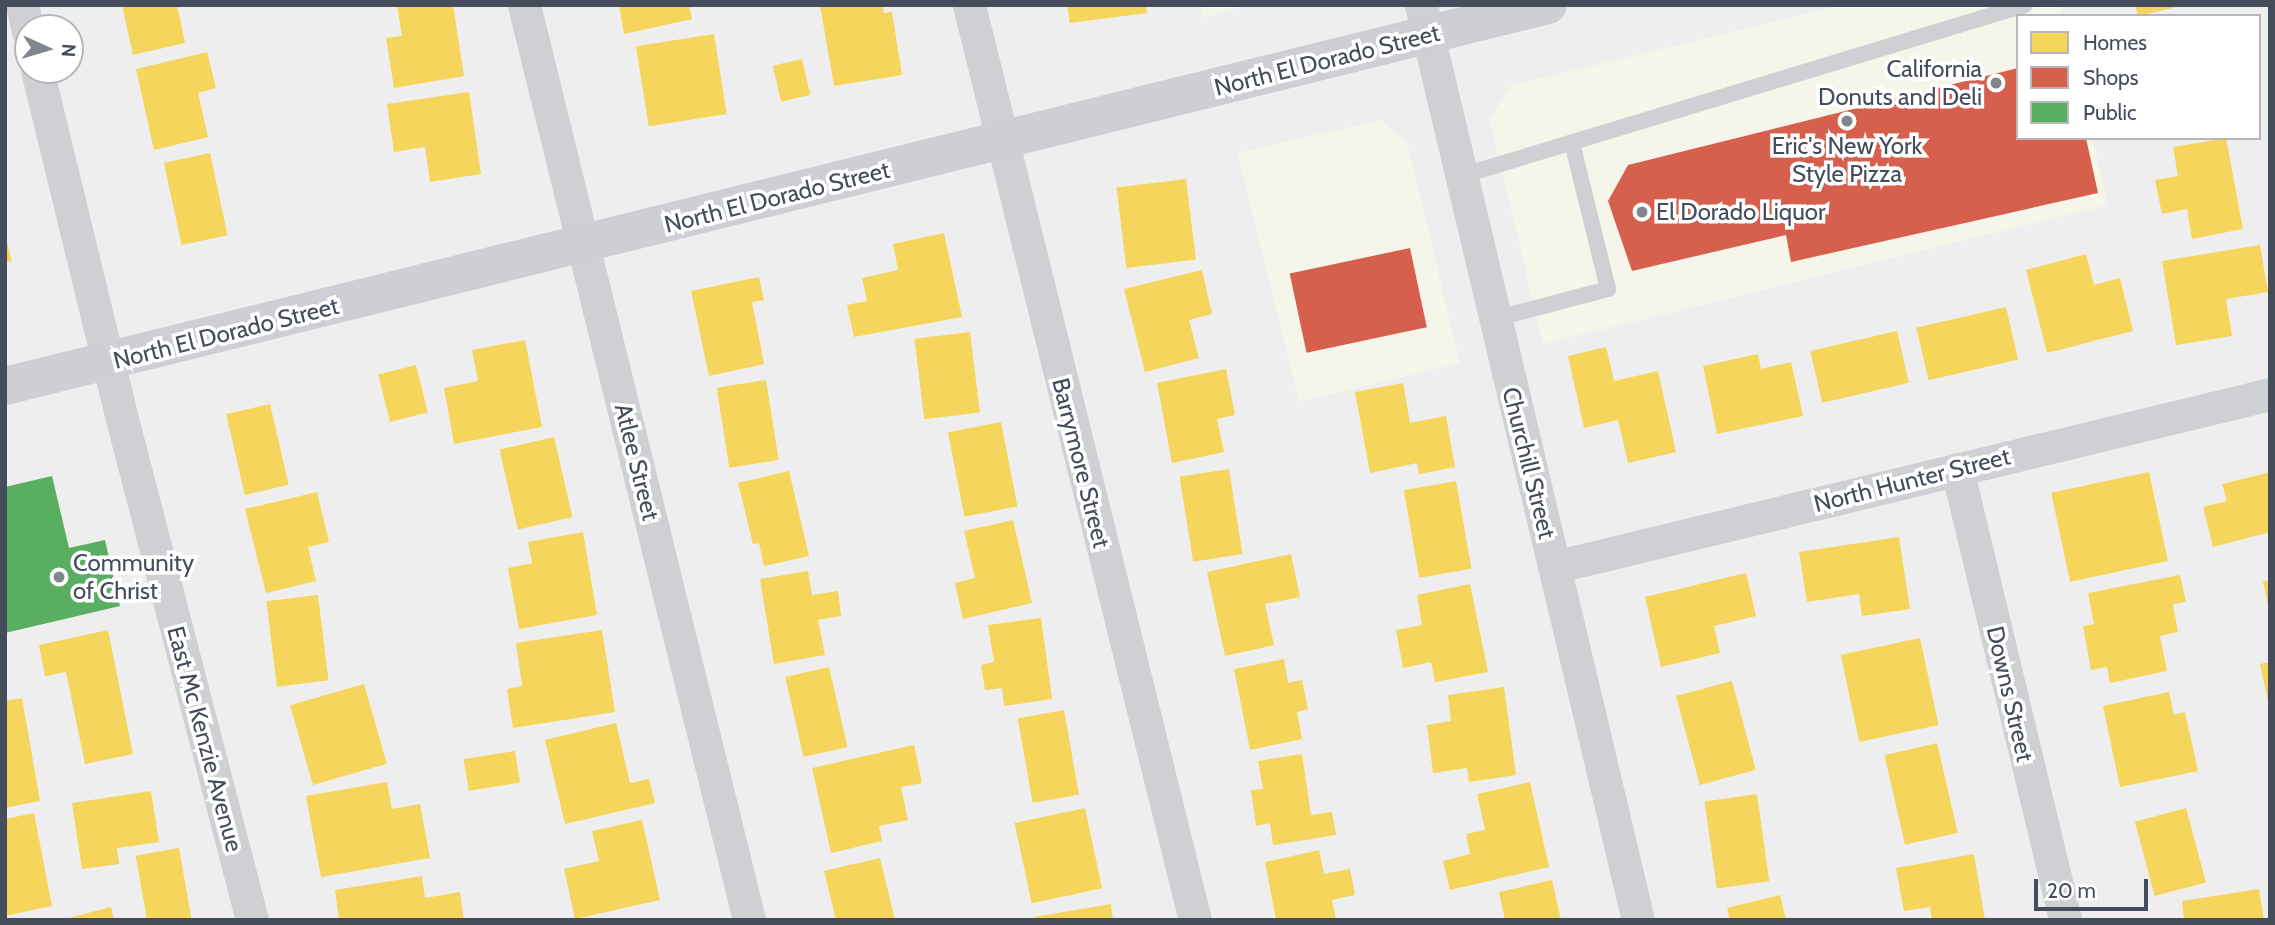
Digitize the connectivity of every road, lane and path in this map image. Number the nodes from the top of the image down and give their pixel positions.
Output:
1 (524, 5) edge
2 (968, 5) edge
3 (2025, 5) edge
4 (1529, 8) edge
5 (1424, 20) edge
6 (40, 84) edge
7 (1002, 142) junction
8 (1572, 142) junction
9 (1461, 176) junction
10 (584, 244) junction
11 (1494, 319) junction
12 (108, 362) junction
13 (5, 386) edge
14 (2270, 394) edge
15 (1957, 469) junction
16 (1554, 567) junction
17 (252, 920) edge
18 (749, 920) edge
19 (1195, 920) edge
20 (1638, 920) edge
21 (2065, 920) edge

1 - 10 street, Atlee Street
2 - 7 street, Barrymore Street
3 - 8 lane
4 - 5 main road, North El Dorado Street
5 - 7 main road, North El Dorado Street
5 - 9 street, Churchill Street
6 - 12 street, East Mc Kenzie Avenue
7 - 10 main road, North El Dorado Street
7 - 19 street, Barrymore Street
8 - 9 lane
8 - 11 lane
9 - 11 street, Churchill Street
10 - 12 main road, North El Dorado Street
10 - 18 street, Atlee Street
11 - 16 street, Churchill Street
12 - 13 main road, North El Dorado Street
12 - 17 street, East Mc Kenzie Avenue
14 - 15 street, North Hunter Street
15 - 16 street, North Hunter Street
15 - 21 street, Downs Street
16 - 20 street, Churchill Street

